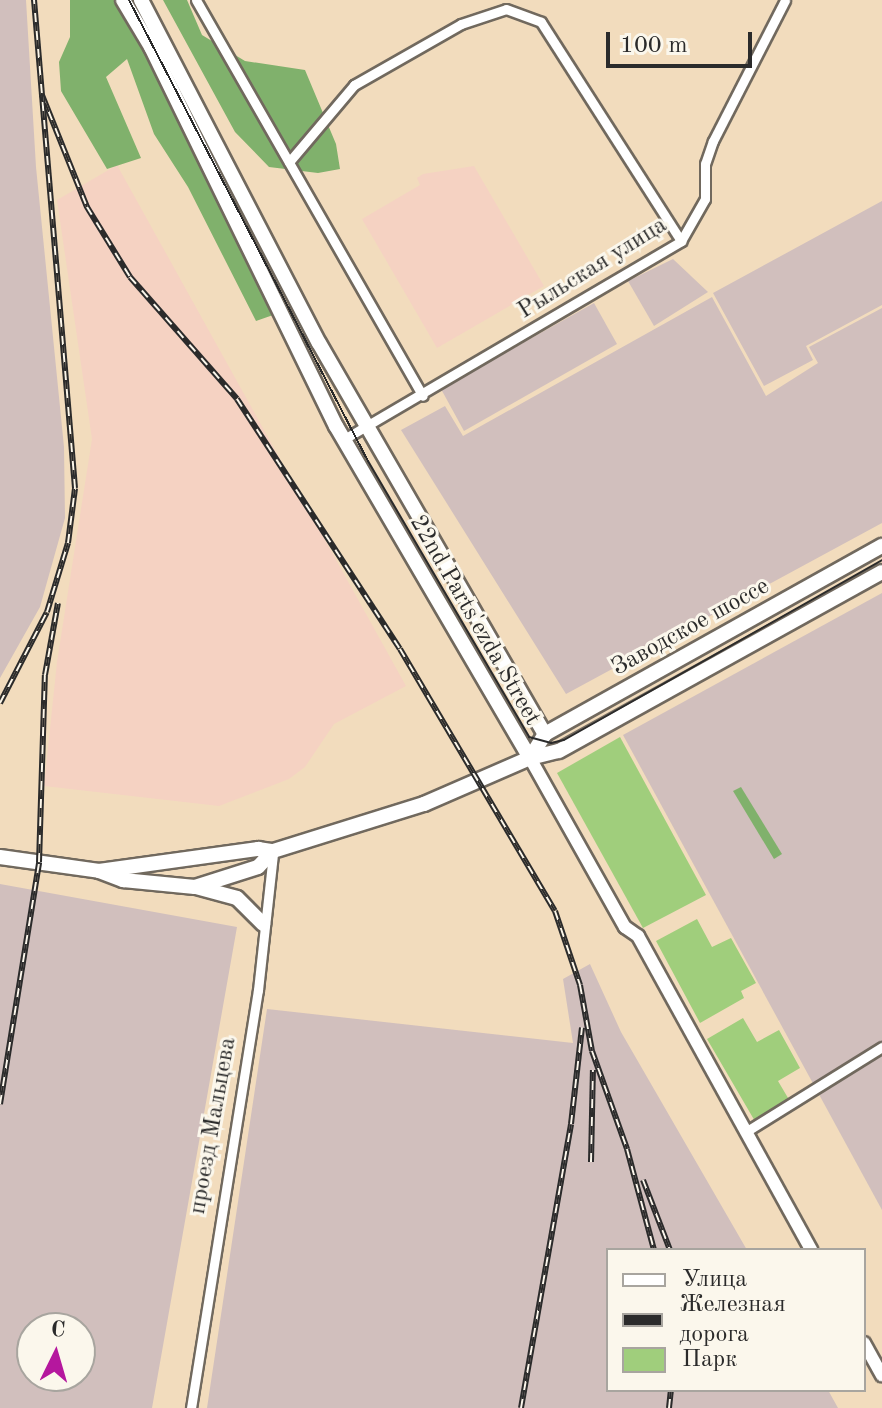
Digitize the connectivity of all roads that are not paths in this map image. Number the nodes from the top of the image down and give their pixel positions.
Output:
1 (123, 0) edge
2 (141, 0) edge
3 (196, 0) edge
4 (785, 0) edge
5 (157, 42) junction
6 (289, 162) junction
7 (681, 241) junction
8 (423, 396) junction
9 (370, 426) junction
10 (344, 439) junction
11 (882, 546) edge
12 (882, 572) edge
13 (545, 734) junction
14 (530, 758) junction
15 (273, 851) junction
16 (0, 857) edge
17 (99, 871) junction
18 (195, 887) junction
19 (263, 924) junction
20 (882, 1047) edge
21 (747, 1131) junction
22 (810, 1248) edge
23 (866, 1347) edge
24 (882, 1375) edge
25 (191, 1408) edge

1 - 5 main road, 22nd Parts'ezda Street
2 - 5 main road, 22nd Parts'ezda Street
3 - 6 street
4 - 7 street, Рыльская улица
5 - 9 main road, 22nd Parts'ezda Street
5 - 10 main road, 22nd Parts'ezda Street
6 - 7 street
6 - 8 street
7 - 8 street, Рыльская улица
8 - 9 street, Рыльская улица
9 - 10 street, Рыльская улица
9 - 13 main road, 22nd Parts'ezda Street
10 - 14 main road, 22nd Parts'ezda Street
11 - 13 main road, Заводское шоссе
12 - 14 main road, Заводское шоссе
13 - 14 main road, Заводское шоссе
14 - 15 main road, Заводское шоссе
14 - 21 street, 22nd Parts'ezda Street
15 - 17 main road, Заводское шоссе
15 - 18 main road, Заводское шоссе
15 - 19 street, проезд Мальцева
16 - 17 main road, Заводское шоссе
17 - 18 main road, Заводское шоссе
18 - 19 main road
19 - 25 street, проезд Мальцева
20 - 21 street
21 - 22 street, 22nd Parts'ezda Street
23 - 24 street

